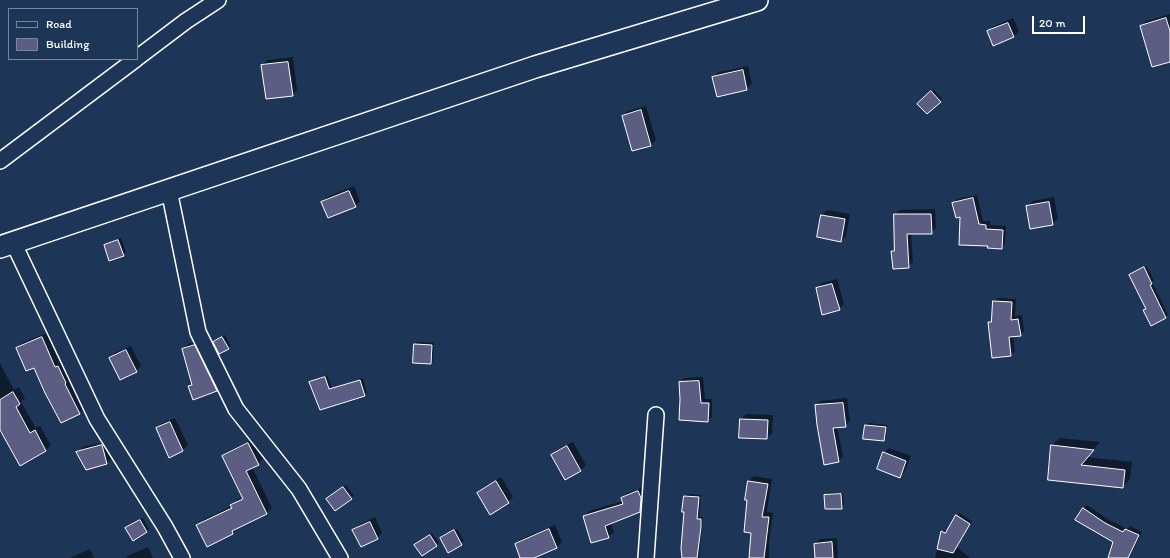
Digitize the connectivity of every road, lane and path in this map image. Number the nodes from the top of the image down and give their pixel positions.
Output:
1 (218, 0) edge
2 (757, 0) edge
3 (138, 57) edge
4 (133, 60) edge
5 (0, 161) edge
6 (169, 190) junction
7 (7, 245) edge
8 (656, 415) dead end
9 (182, 558) edge
10 (340, 558) edge
11 (646, 558) edge

1 - 3 street
2 - 6 main road
4 - 5 street
6 - 7 main road
6 - 10 street
7 - 9 street
8 - 11 street

